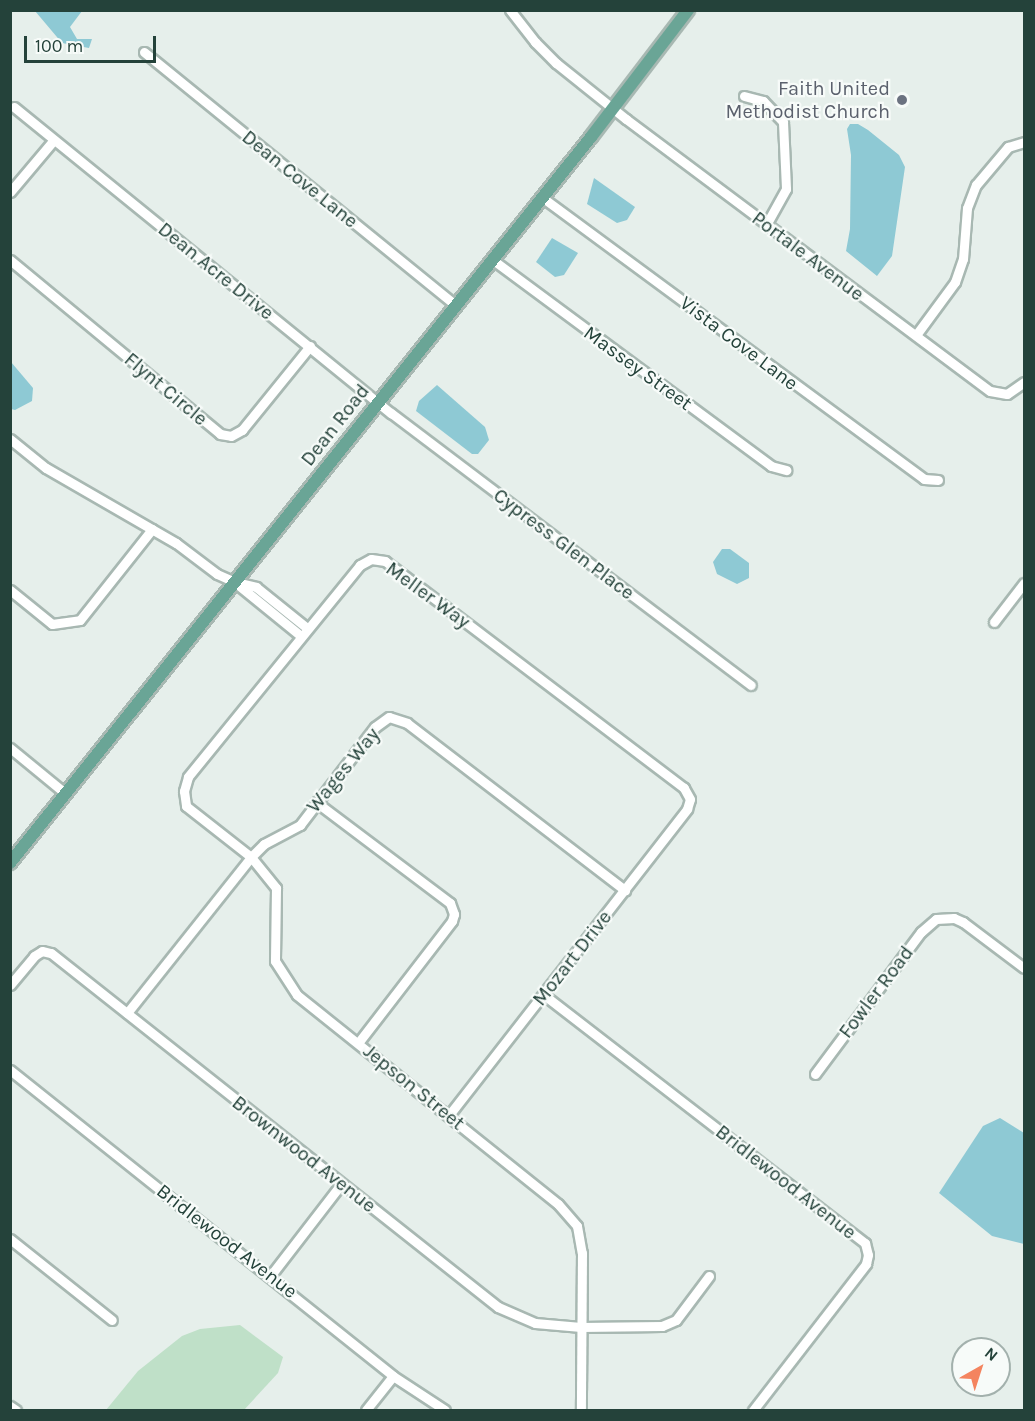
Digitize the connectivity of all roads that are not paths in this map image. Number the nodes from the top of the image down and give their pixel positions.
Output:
1 (510, 10) edge
2 (688, 10) edge
3 (144, 52) dead end
4 (744, 96) dead end
5 (14, 107) dead end
6 (613, 109) junction
7 (53, 141) junction
8 (1024, 141) edge
9 (10, 192) edge
10 (543, 198) junction
11 (766, 225) junction
12 (10, 260) edge
13 (493, 260) junction
14 (456, 306) junction
15 (915, 335) junction
16 (310, 346) junction
17 (1024, 382) edge
18 (379, 402) junction
19 (10, 439) edge
20 (786, 470) dead end
21 (938, 480) dead end
22 (152, 529) junction
23 (235, 582) junction
24 (1024, 584) edge
25 (10, 590) edge
26 (994, 621) dead end
27 (304, 632) junction
28 (751, 685) dead end
29 (10, 748) edge
30 (183, 791) joint
31 (66, 794) junction
32 (690, 799) joint
33 (316, 802) junction
34 (251, 857) junction
35 (10, 863) edge
36 (625, 890) junction
37 (1024, 968) edge
38 (10, 985) edge
39 (544, 995) junction
40 (126, 1013) junction
41 (358, 1043) junction
42 (10, 1070) edge
43 (815, 1074) dead end
44 (449, 1115) junction
45 (341, 1184) junction
46 (10, 1239) edge
47 (271, 1275) junction
48 (709, 1276) dead end
49 (112, 1320) dead end
50 (581, 1327) junction
51 (393, 1376) junction
52 (10, 1406) edge
53 (16, 1410) edge
54 (366, 1410) edge
55 (445, 1410) edge
56 (581, 1410) edge
57 (753, 1410) edge

1 - 6 street, Portale Avenue
2 - 6 main road, Dean Road
3 - 14 street, Dean Cove Lane
4 - 11 street
5 - 7 street, Dean Acre Drive
6 - 10 main road, Dean Road
6 - 11 street, Portale Avenue
7 - 9 street
7 - 16 street, Dean Acre Drive
8 - 15 street
10 - 13 main road, Dean Road
10 - 21 street, Vista Cove Lane
11 - 15 street, Portale Avenue
12 - 16 street, Flynt Circle
13 - 14 main road, Dean Road
13 - 20 street, Massey Street
14 - 18 main road, Dean Road
15 - 17 street, Portale Avenue
16 - 18 street, Dean Acre Drive
18 - 23 main road, Dean Road
18 - 28 street, Cypress Glen Place
19 - 22 street
22 - 23 street
22 - 25 street
23 - 27 street
23 - 31 main road, Dean Road
24 - 26 street
27 - 30 street, Meller Way
27 - 32 street, Meller Way
29 - 31 street
30 - 34 street, Jepson Street
31 - 35 main road, Dean Road
32 - 36 street, Mozart Drive
33 - 34 street, Wages Way
33 - 36 street, Wages Way
33 - 41 street
34 - 40 street, Wages Way
34 - 41 street, Jepson Street
36 - 39 street, Mozart Drive
37 - 43 street, Fowler Road
38 - 40 street, Brownwood Avenue
39 - 44 street, Mozart Drive
39 - 57 street, Bridlewood Avenue
40 - 45 street, Brownwood Avenue
41 - 44 street, Jepson Street
42 - 47 street, Bridlewood Avenue
44 - 50 street, Jepson Street
45 - 47 street
45 - 50 street, Brownwood Avenue
46 - 49 street
47 - 51 street, Bridlewood Avenue
48 - 50 street, Brownwood Avenue
50 - 56 street, Jepson Street
51 - 54 street
51 - 55 street, Bridlewood Avenue
52 - 53 street

